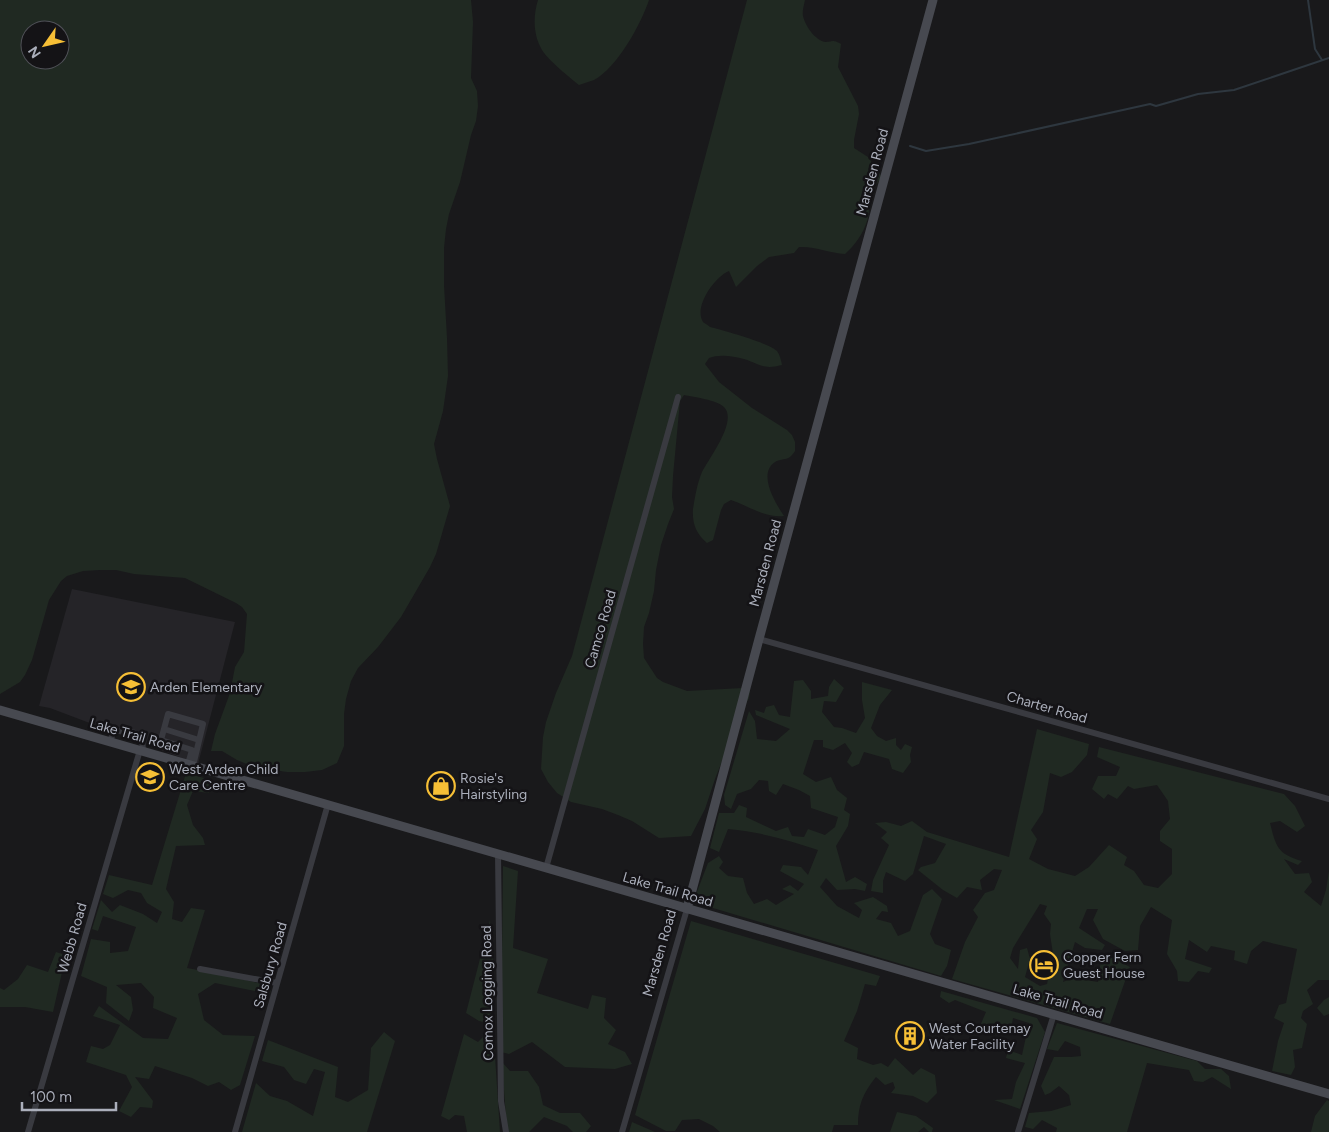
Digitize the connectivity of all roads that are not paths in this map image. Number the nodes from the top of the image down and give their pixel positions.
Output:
1 (933, 0) edge
2 (678, 396) dead end
3 (759, 639) junction
4 (0, 710) edge
5 (164, 729) junction
6 (199, 740) junction
7 (110, 742) junction
8 (142, 751) junction
9 (190, 765) junction
10 (1329, 799) edge
11 (328, 804) junction
12 (498, 853) junction
13 (546, 868) junction
14 (687, 909) junction
15 (200, 969) dead end
16 (277, 983) junction
17 (1054, 1014) junction
18 (1329, 1094) edge
19 (28, 1132) edge
20 (235, 1132) edge
21 (506, 1132) edge
22 (622, 1132) edge
23 (1018, 1132) edge

1 - 3 street, Marsden Road
2 - 13 street, Camco Road
3 - 10 street, Charter Road
3 - 14 street, Marsden Road
4 - 7 street, Lake Trail Road
5 - 6 street
5 - 6 street
5 - 9 street
6 - 9 street
7 - 8 street, Lake Trail Road
7 - 8 street
8 - 9 street, Lake Trail Road
8 - 19 street, Webb Road
9 - 11 street, Lake Trail Road
11 - 12 street, Lake Trail Road
11 - 16 street, Salsbury Road
12 - 13 street, Lake Trail Road
12 - 21 street, Comox Logging Road
13 - 14 street, Lake Trail Road
14 - 17 street, Lake Trail Road
14 - 22 street, Marsden Road
15 - 16 street
16 - 20 street, Salsbury Road
17 - 18 street, Lake Trail Road
17 - 23 street

